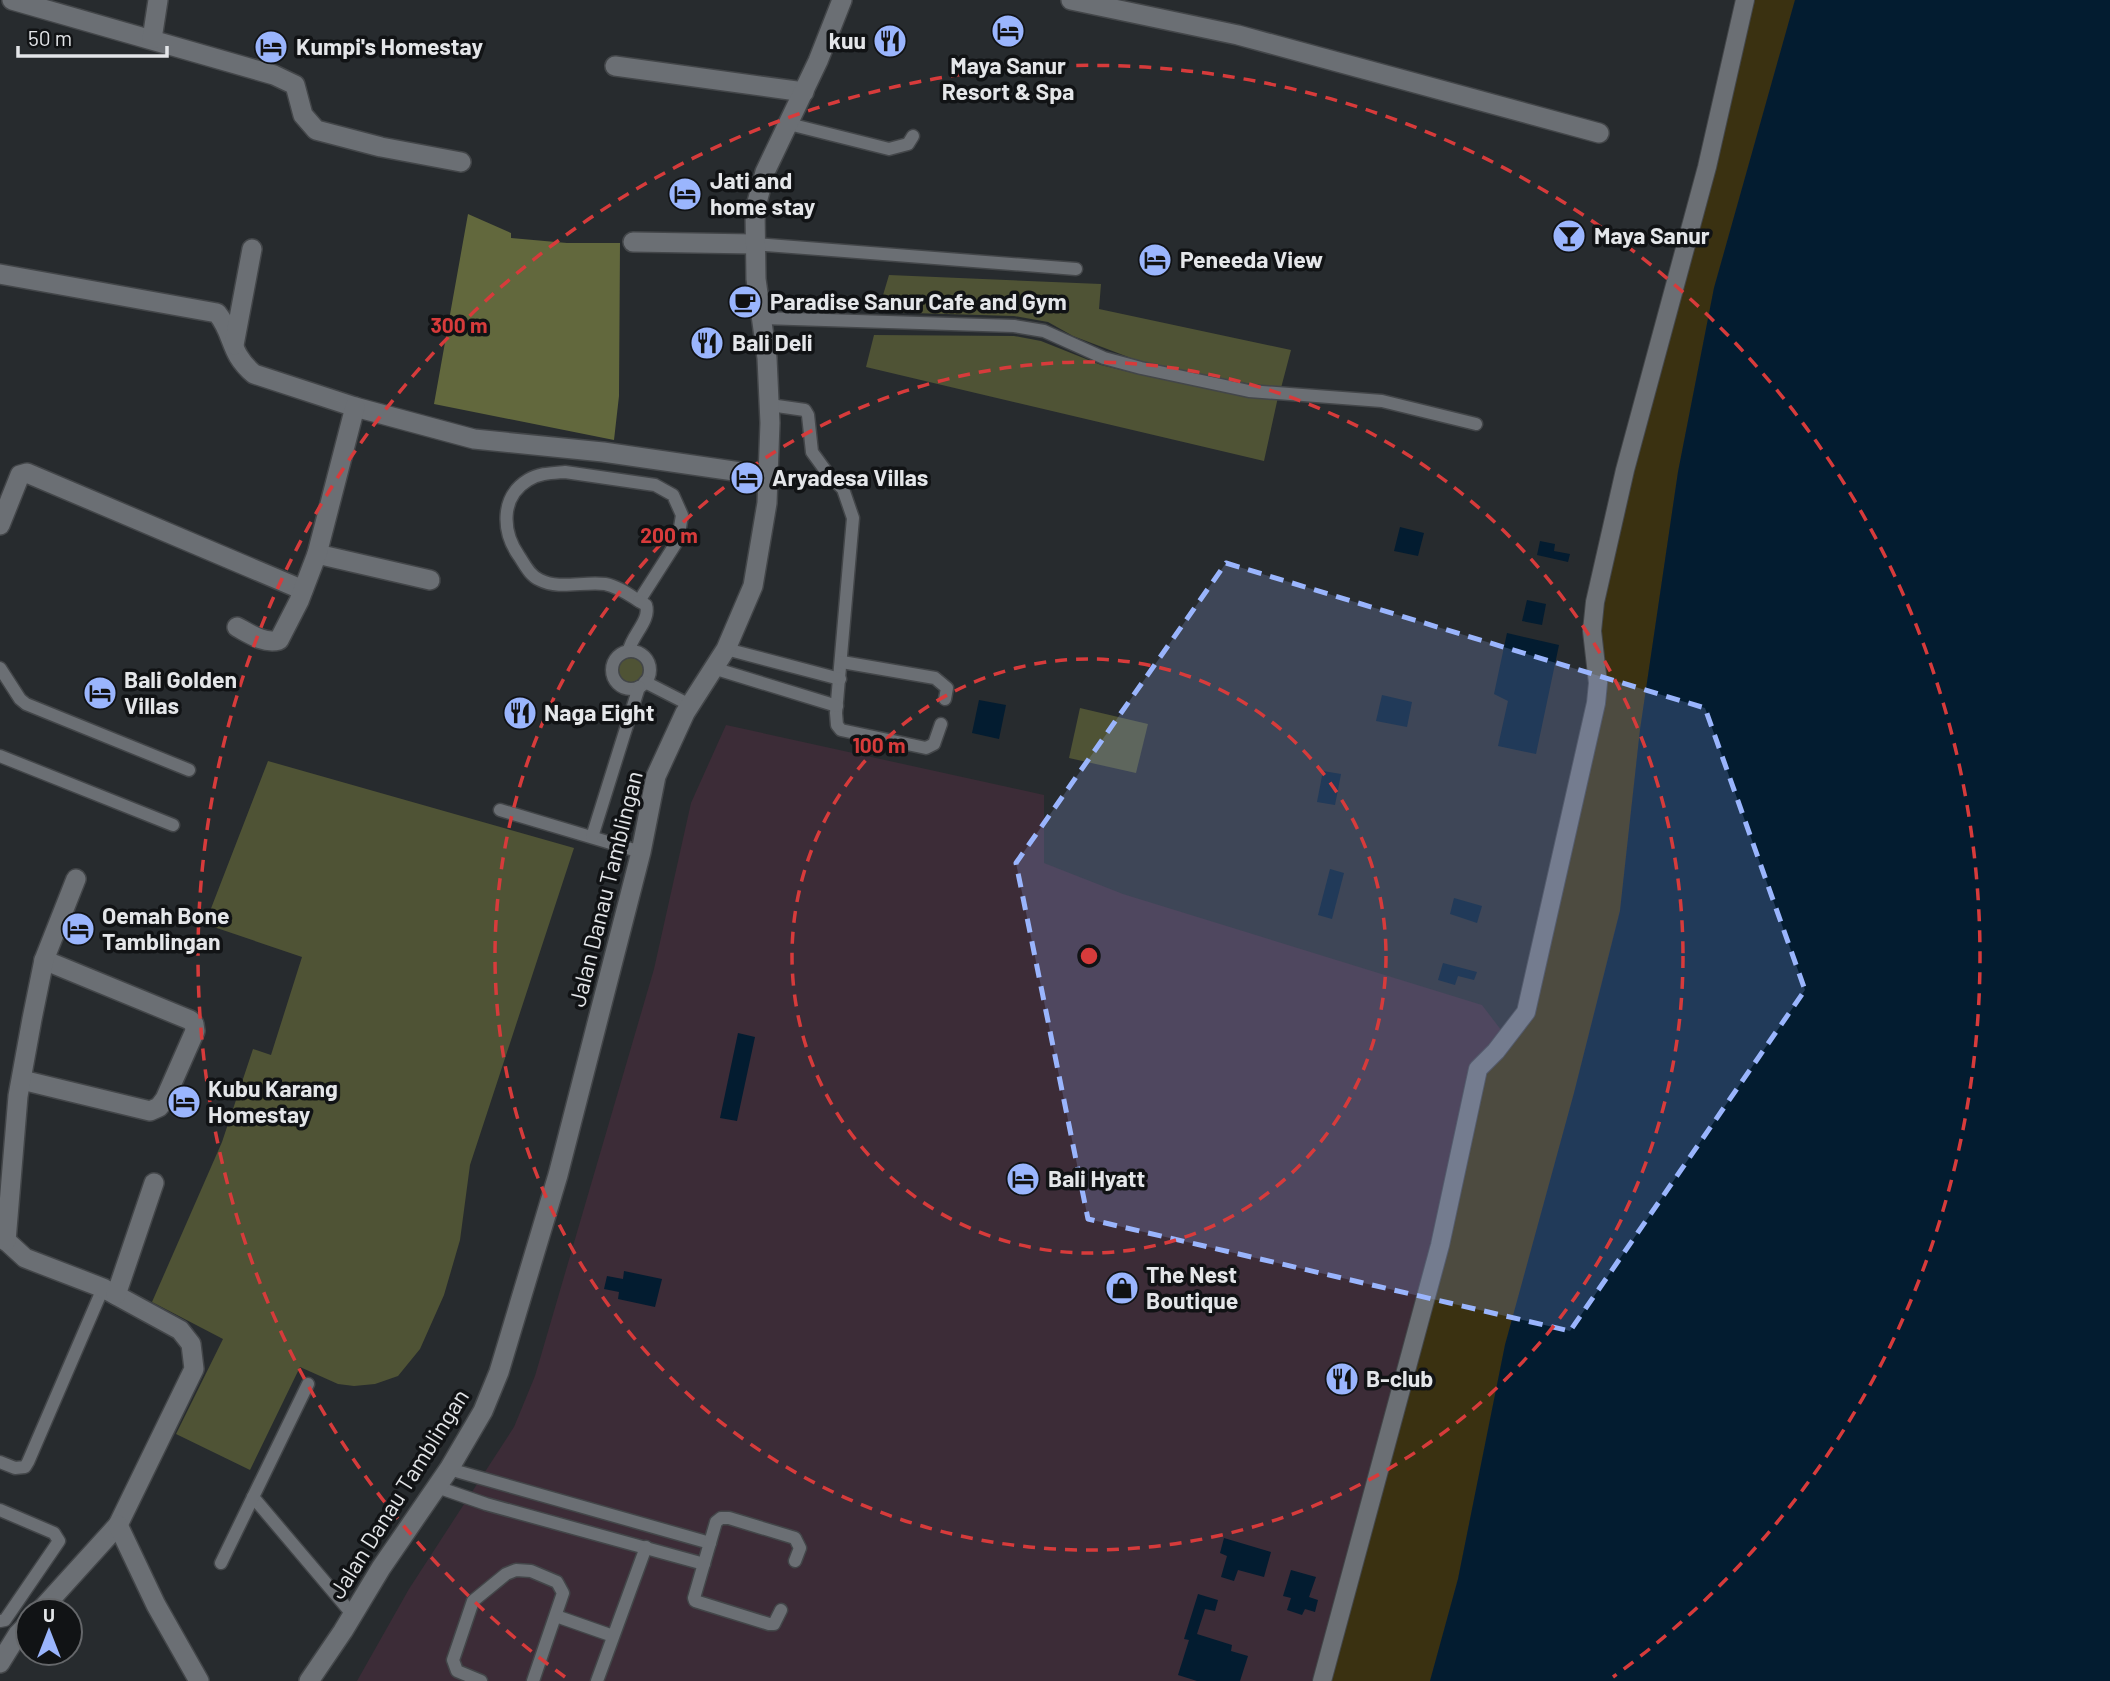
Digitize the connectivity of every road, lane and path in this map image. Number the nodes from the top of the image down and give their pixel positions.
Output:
1 (12, 0) edge
2 (158, 0) edge
3 (842, 0) edge
4 (1071, 0) edge
5 (1745, 0) edge
6 (152, 39) junction
7 (615, 66) dead end
8 (804, 92) junction
9 (789, 124) junction
10 (1599, 133) dead end
11 (914, 136) dead end
12 (461, 162) dead end
13 (633, 242) dead end
14 (754, 244) junction
15 (252, 249) dead end
16 (1076, 269) dead end
17 (0, 274) edge
18 (762, 318) junction
19 (233, 350) junction
20 (770, 405) junction
21 (355, 407) junction
22 (1476, 424) dead end
23 (768, 476) junction
24 (0, 525) edge
25 (317, 554) junction
26 (430, 580) dead end
27 (303, 590) junction
28 (639, 601) junction
29 (237, 627) dead end
30 (726, 649) junction
31 (629, 650) junction
32 (842, 662) junction
33 (0, 668) edge
34 (713, 668) junction
35 (840, 678) junction
36 (642, 684) junction
37 (945, 699) dead end
38 (690, 705) junction
39 (837, 706) junction
40 (941, 723) dead end
41 (0, 756) edge
42 (189, 770) dead end
43 (500, 810) dead end
44 (173, 825) dead end
45 (592, 837) junction
46 (641, 852) junction
47 (76, 879) dead end
48 (44, 960) junction
49 (22, 1080) junction
50 (154, 1183) dead end
51 (3, 1238) edge
52 (110, 1291) junction
53 (308, 1384) dead end
54 (0, 1462) edge
55 (449, 1469) junction
56 (437, 1488) junction
57 (253, 1497) junction
58 (0, 1510) edge
59 (118, 1525) junction
60 (710, 1543) junction
61 (646, 1547) junction
62 (795, 1561) dead end
63 (221, 1563) dead end
64 (704, 1564) junction
65 (53, 1597) edge
66 (781, 1610) dead end
67 (354, 1615) junction
68 (556, 1616) junction
69 (0, 1621) edge
70 (613, 1636) junction
71 (14, 1640) edge
72 (0, 1663) edge
73 (198, 1681) edge
74 (309, 1681) edge
75 (481, 1681) edge
76 (533, 1681) edge
77 (597, 1681) edge
78 (1322, 1681) edge

1 - 6 street
2 - 6 street
3 - 8 street, Jalan Danau Tamblingan
4 - 10 street
5 - 78 street
6 - 12 street
7 - 8 street
8 - 9 street, Jalan Danau Tamblingan
9 - 11 lane
9 - 14 street, Jalan Danau Tamblingan
13 - 14 street
14 - 16 lane
14 - 18 street, Jalan Danau Tamblingan
15 - 19 street
17 - 19 street
18 - 20 street, Jalan Danau Tamblingan
18 - 22 lane
19 - 21 street
20 - 23 street, Jalan Danau Tamblingan
20 - 32 lane
21 - 23 street
21 - 25 street
23 - 30 street, Jalan Danau Tamblingan
24 - 27 street
25 - 26 street
25 - 27 street
27 - 29 street
28 - 28 lane
28 - 31 lane
30 - 34 street, Jalan Danau Tamblingan
30 - 35 lane
31 - 36 lane
31 - 36 lane
32 - 35 lane
32 - 37 lane
33 - 42 lane
34 - 38 street, Jalan Danau Tamblingan
34 - 39 lane
35 - 39 lane
36 - 38 lane
36 - 45 lane
38 - 46 street, Jalan Danau Tamblingan
39 - 40 lane
41 - 44 lane
43 - 45 lane
45 - 46 lane
46 - 55 street, Jalan Danau Tamblingan
47 - 48 street
48 - 49 street
48 - 49 street
49 - 51 street
50 - 52 street
51 - 52 street
52 - 54 lane
52 - 59 street
53 - 57 lane
55 - 56 street, Jalan Danau Tamblingan
55 - 60 lane
56 - 61 lane
56 - 67 street, Jalan Danau Tamblingan
57 - 63 lane
57 - 67 lane
58 - 69 lane
59 - 65 street
59 - 73 street
60 - 62 lane
60 - 64 lane
61 - 64 lane
61 - 70 lane
64 - 66 lane
67 - 74 street, Jalan Danau Tamblingan
68 - 70 lane
68 - 75 lane
68 - 76 lane
70 - 77 lane
71 - 72 street

